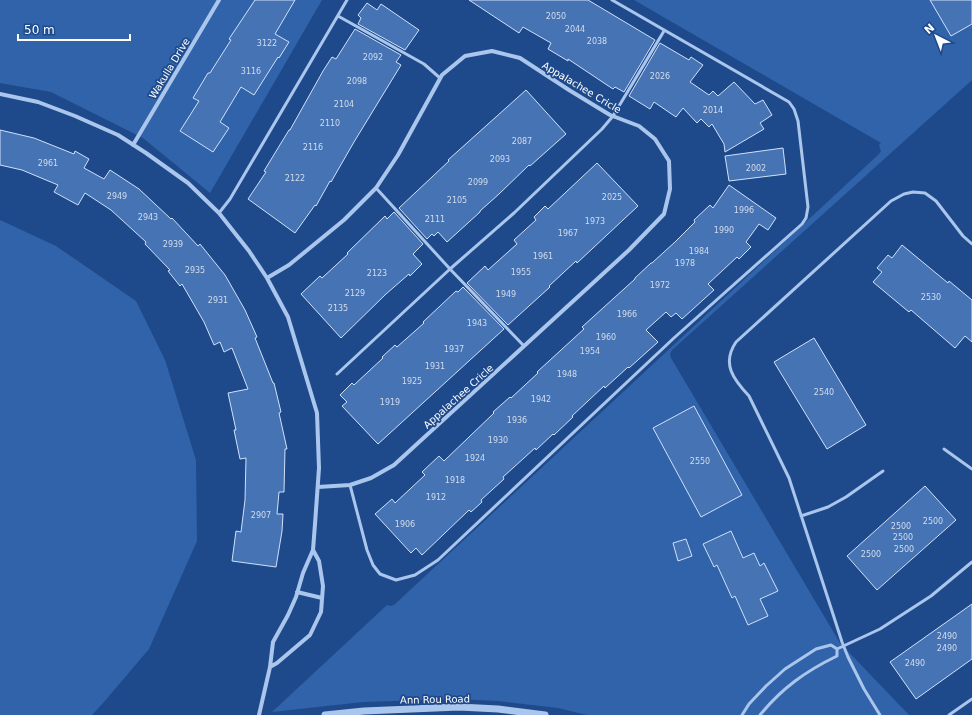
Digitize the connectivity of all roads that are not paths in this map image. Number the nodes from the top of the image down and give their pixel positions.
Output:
1 (219, 0) edge
2 (347, 0) edge
3 (612, 0) edge
4 (338, 16) junction
5 (664, 31) junction
6 (440, 78) junction
7 (0, 94) edge
8 (613, 116) junction
9 (133, 145) junction
10 (376, 188) junction
11 (219, 213) junction
12 (972, 244) edge
13 (450, 269) junction
14 (267, 278) junction
15 (524, 346) junction
16 (337, 374) dead end
17 (944, 449) dead end
18 (972, 469) edge
19 (883, 471) dead end
20 (350, 485) junction
21 (318, 486) junction
22 (801, 516) junction
23 (313, 550) junction
24 (972, 562) edge
25 (297, 592) junction
26 (322, 598) junction
27 (844, 646) junction
28 (837, 649) junction
29 (270, 667) junction
30 (972, 699) edge
31 (259, 715) edge
32 (325, 715) edge
33 (546, 715) edge
34 (742, 715) edge
35 (760, 715) edge
36 (880, 715) edge
37 (949, 715) edge

1 - 9 street, Wakulla Drive
2 - 4 lane
3 - 5 lane
4 - 6 lane
4 - 11 lane
5 - 8 lane
5 - 20 lane
6 - 8 street, Appalachee Cricle
6 - 10 street, Appalachee Cricle
7 - 9 street
8 - 13 lane
8 - 15 street, Appalachee Cricle
9 - 11 street
10 - 13 lane
10 - 14 street, Appalachee Cricle
11 - 14 street
12 - 22 lane
13 - 15 lane
13 - 16 lane
14 - 21 street
15 - 20 street, Appalachee Cricle
17 - 18 lane
19 - 22 lane
20 - 21 street, Appalachee Cricle
21 - 23 street
22 - 27 lane
23 - 25 street
23 - 26 street
24 - 27 lane
25 - 26 street
25 - 29 street
26 - 29 street
27 - 28 lane
27 - 36 lane
28 - 34 lane
28 - 35 lane
29 - 31 street
30 - 37 lane
32 - 33 street, Ann Rou Road

